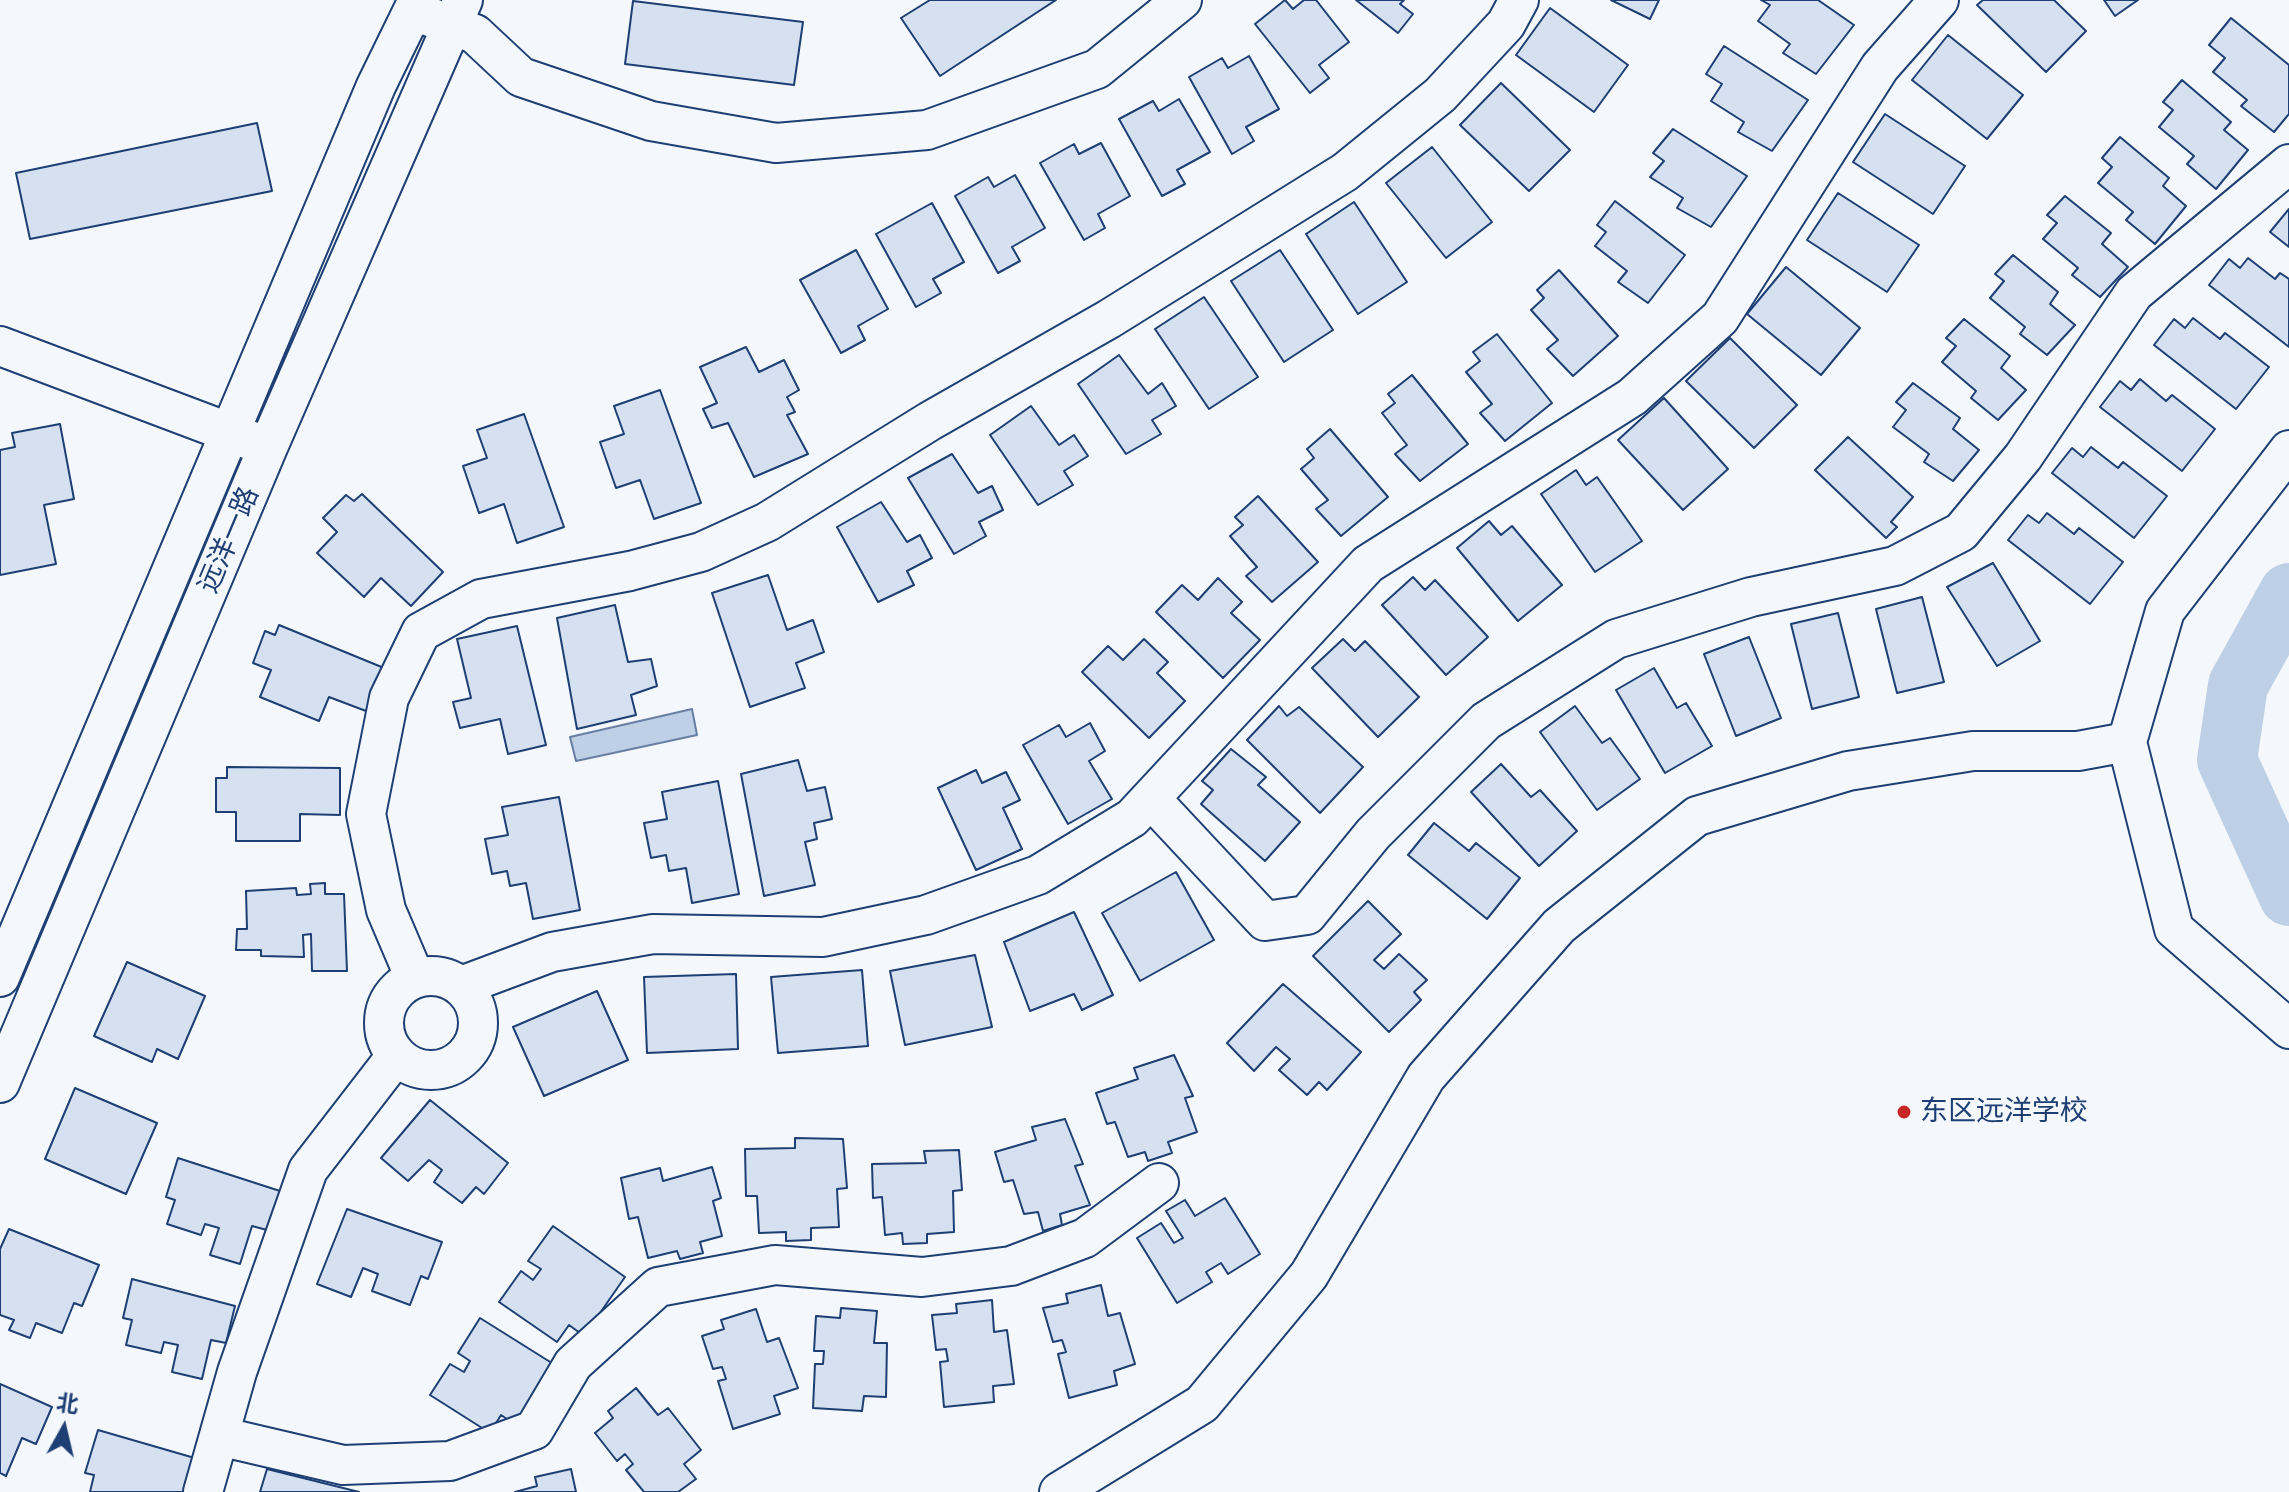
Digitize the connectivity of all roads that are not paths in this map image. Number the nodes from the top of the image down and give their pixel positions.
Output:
1 (1182, 0) edge
2 (1519, 0) edge
3 (1939, 0) edge
4 (416, 5) edge
5 (464, 20) edge
6 (2289, 164) edge
7 (0, 346) edge
8 (230, 432) junction
9 (268, 447) junction
10 (2289, 450) edge
11 (2127, 742) junction
12 (1151, 799) junction
13 (0, 977) edge
14 (415, 978) junction
15 (461, 986) junction
16 (2289, 1029) edge
17 (396, 1056) junction
18 (0, 1083) edge
19 (1159, 1183) dead end
20 (219, 1436) junction
21 (203, 1492) edge
22 (1059, 1492) edge

1 - 5 street
2 - 14 street
3 - 12 street
4 - 5 street
4 - 8 street, 远洋一路
5 - 9 street, 远洋一路
6 - 12 street
7 - 8 street
8 - 9 street
8 - 13 street, 远洋一路
9 - 18 street, 远洋一路
10 - 11 street
11 - 16 street
11 - 22 street
12 - 15 street
14 - 15 street
14 - 17 street
15 - 17 street
17 - 20 street
19 - 20 street
20 - 21 street

